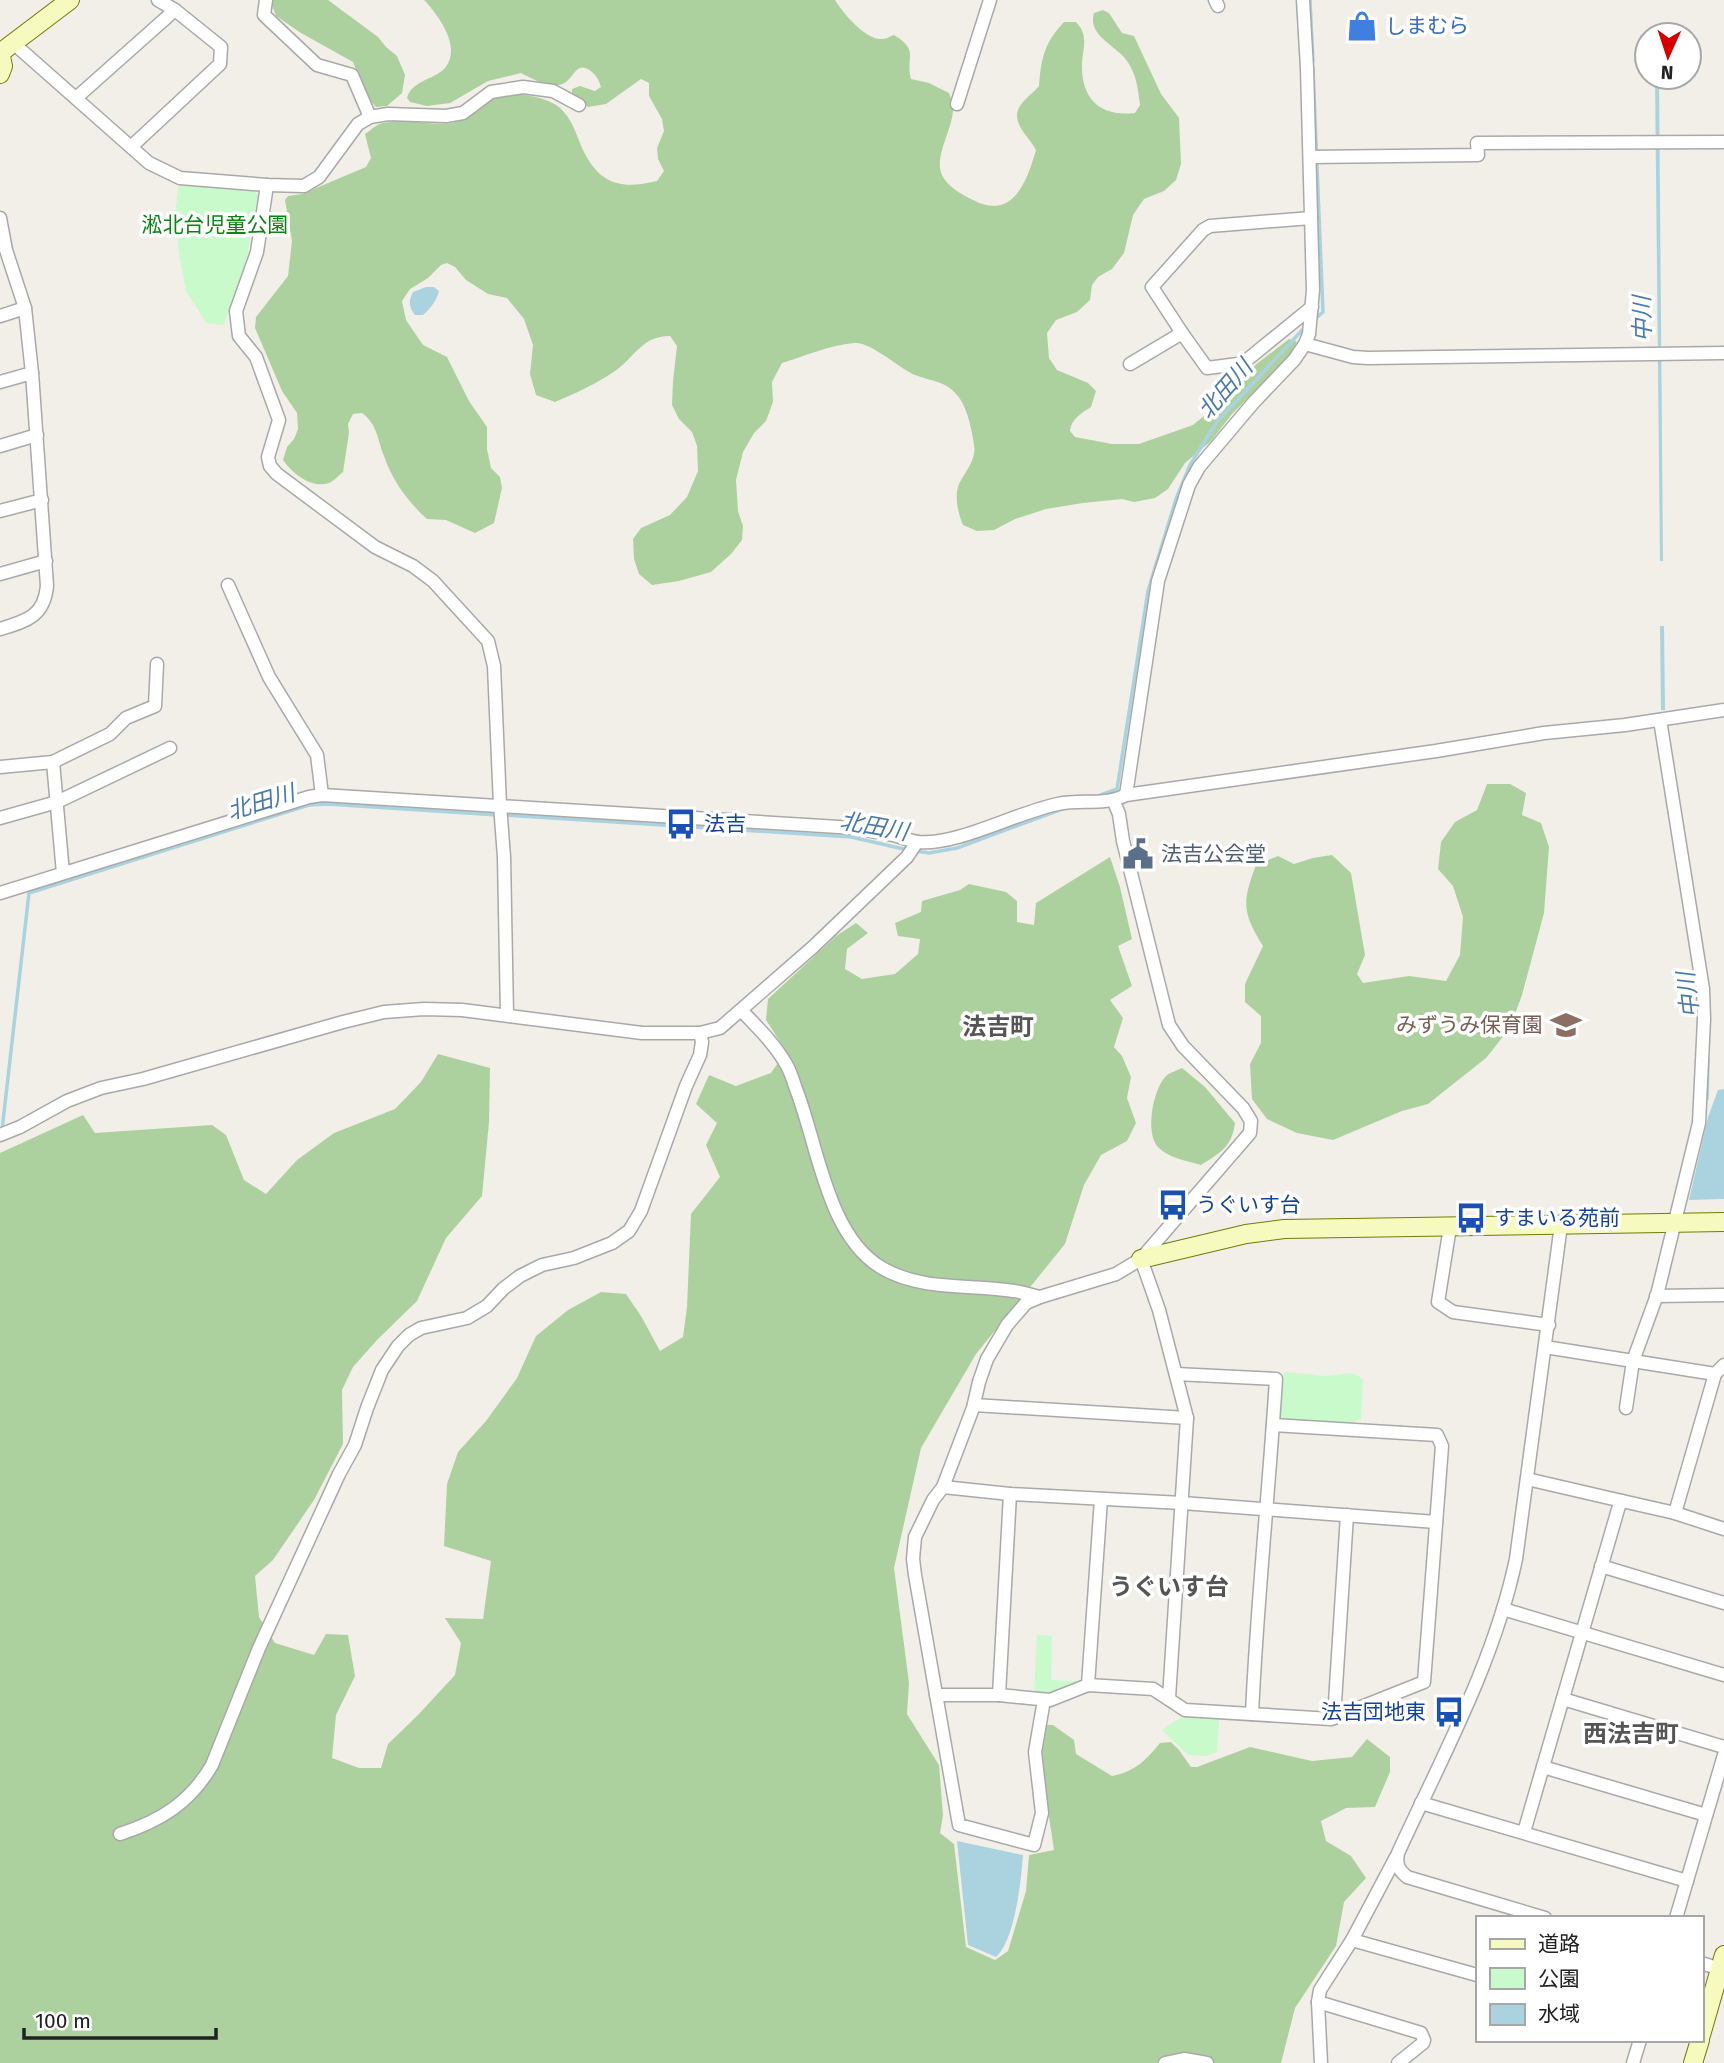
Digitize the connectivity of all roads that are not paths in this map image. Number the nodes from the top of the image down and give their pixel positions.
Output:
1 (70, 0) edge
2 (158, 0) edge
3 (266, 0) edge
4 (990, 0) edge
5 (1303, 0) edge
6 (175, 10) junction
7 (4, 49) edge
8 (0, 74) edge
9 (76, 98) junction
10 (957, 104) dead end
11 (579, 105) dead end
12 (370, 117) junction
13 (1724, 142) edge
14 (132, 146) junction
15 (1314, 157) junction
16 (267, 186) junction
17 (0, 218) edge
18 (1311, 218) junction
19 (3, 251) edge
20 (25, 308) junction
21 (1312, 312) junction
22 (0, 316) edge
23 (1182, 333) junction
24 (1307, 339) junction
25 (1724, 353) edge
26 (1130, 364) dead end
27 (32, 373) junction
28 (0, 382) edge
29 (37, 435) junction
30 (0, 446) edge
31 (42, 500) junction
32 (0, 511) edge
33 (46, 561) junction
34 (0, 574) edge
35 (228, 585) dead end
36 (0, 629) edge
37 (157, 664) dead end
38 (1724, 710) edge
39 (1663, 719) junction
40 (170, 748) dead end
41 (54, 762) junction
42 (0, 767) edge
43 (322, 795) junction
44 (1126, 795) junction
45 (57, 802) junction
46 (1114, 802) junction
47 (500, 805) junction
48 (0, 818) edge
49 (917, 842) junction
50 (63, 873) junction
51 (0, 893) edge
52 (742, 1010) junction
53 (506, 1015) junction
54 (700, 1033) junction
55 (3, 1134) edge
56 (1724, 1222) edge
57 (1676, 1224) junction
58 (1562, 1225) junction
59 (1450, 1227) junction
60 (1141, 1259) junction
61 (1724, 1295) edge
62 (1656, 1296) junction
63 (1040, 1297) junction
64 (1549, 1325) junction
65 (1545, 1347) junction
66 (1633, 1361) junction
67 (1720, 1370) edge
68 (1176, 1374) junction
69 (974, 1405) junction
70 (1626, 1408) dead end
71 (1187, 1418) junction
72 (1273, 1425) junction
73 (1527, 1479) junction
74 (943, 1487) junction
75 (1010, 1494) junction
76 (1101, 1499) junction
77 (1622, 1501) junction
78 (1182, 1503) junction
79 (1266, 1509) junction
80 (1675, 1513) junction
81 (1347, 1515) junction
82 (1436, 1522) junction
83 (1724, 1529) edge
84 (1601, 1566) junction
85 (1724, 1602) edge
86 (1503, 1609) junction
87 (1581, 1632) junction
88 (1724, 1675) edge
89 (1088, 1685) junction
90 (936, 1695) junction
91 (999, 1695) junction
92 (1169, 1698) junction
93 (1563, 1699) junction
94 (1044, 1700) junction
95 (1252, 1714) junction
96 (1334, 1718) junction
97 (1724, 1747) edge
98 (1724, 1755) edge
99 (1543, 1767) junction
100 (1421, 1803) junction
101 (1706, 1815) junction
102 (1524, 1832) junction
103 (120, 1834) dead end
104 (1398, 1853) junction
105 (1687, 1881) junction
106 (1538, 1916) edge
107 (1677, 1916) edge
108 (1352, 1940) junction
109 (1703, 1963) edge
110 (1723, 1964) edge
111 (1476, 1975) edge
112 (1318, 2002) junction
113 (1703, 2029) edge
114 (1639, 2042) edge
115 (1699, 2042) edge
116 (1165, 2063) edge
117 (1208, 2063) edge
118 (1321, 2063) edge
119 (1398, 2063) edge
120 (1633, 2063) edge
121 (1693, 2063) edge

1 - 7 street
2 - 6 street
3 - 12 street
4 - 10 street
5 - 15 street
6 - 9 street
6 - 14 street
7 - 8 street
7 - 9 street
9 - 14 street
11 - 12 street
12 - 16 street
13 - 15 street
14 - 16 street
15 - 18 street
16 - 47 street
17 - 19 street
18 - 21 street
18 - 23 street
19 - 20 street
20 - 22 street
20 - 27 street
21 - 23 street
21 - 24 street
23 - 26 street
24 - 25 street
24 - 44 street
27 - 28 street
27 - 29 street
29 - 30 street
29 - 31 street
31 - 32 street
31 - 33 street
33 - 34 street
33 - 36 street
35 - 43 street
37 - 41 street
38 - 39 street
39 - 44 street
39 - 57 street
40 - 45 street
41 - 42 street
41 - 45 street
43 - 47 street
43 - 50 street
44 - 46 street
45 - 48 street
45 - 50 street
46 - 49 street
46 - 60 street
47 - 49 street
47 - 53 street
49 - 52 street
50 - 51 street
52 - 54 street
52 - 63 street
53 - 54 street
53 - 55 street
54 - 103 street
56 - 57 street
57 - 58 street
57 - 62 street
58 - 59 street
58 - 64 street
59 - 60 street
59 - 64 street
60 - 63 street
60 - 68 street
61 - 62 street
62 - 66 street
63 - 69 street
64 - 65 street
65 - 66 street
65 - 73 street
66 - 67 street
66 - 70 street
67 - 80 street
68 - 71 street
68 - 72 street
69 - 71 street
69 - 74 street
71 - 78 street
72 - 79 street
72 - 82 street
73 - 77 street
73 - 86 street
74 - 75 street
74 - 90 street
75 - 76 street
75 - 91 street
76 - 78 street
76 - 89 street
77 - 80 street
77 - 84 street
78 - 79 street
78 - 92 street
79 - 81 street
79 - 95 street
80 - 83 street
81 - 82 street
81 - 96 street
82 - 96 street
84 - 85 street
84 - 87 street
86 - 87 street
86 - 100 street
87 - 88 street
87 - 93 street
89 - 92 street
89 - 94 street
90 - 91 street
90 - 94 street
91 - 94 street
92 - 95 street
93 - 97 street
93 - 99 street
95 - 96 street
98 - 101 street
99 - 101 street
99 - 102 street
100 - 102 street
100 - 104 street
101 - 105 street
102 - 105 street
104 - 106 street
104 - 108 street
105 - 107 street
108 - 111 street
108 - 112 street
109 - 110 street
110 - 113 street
112 - 118 street
112 - 119 street
114 - 120 street
115 - 121 street
116 - 117 street

